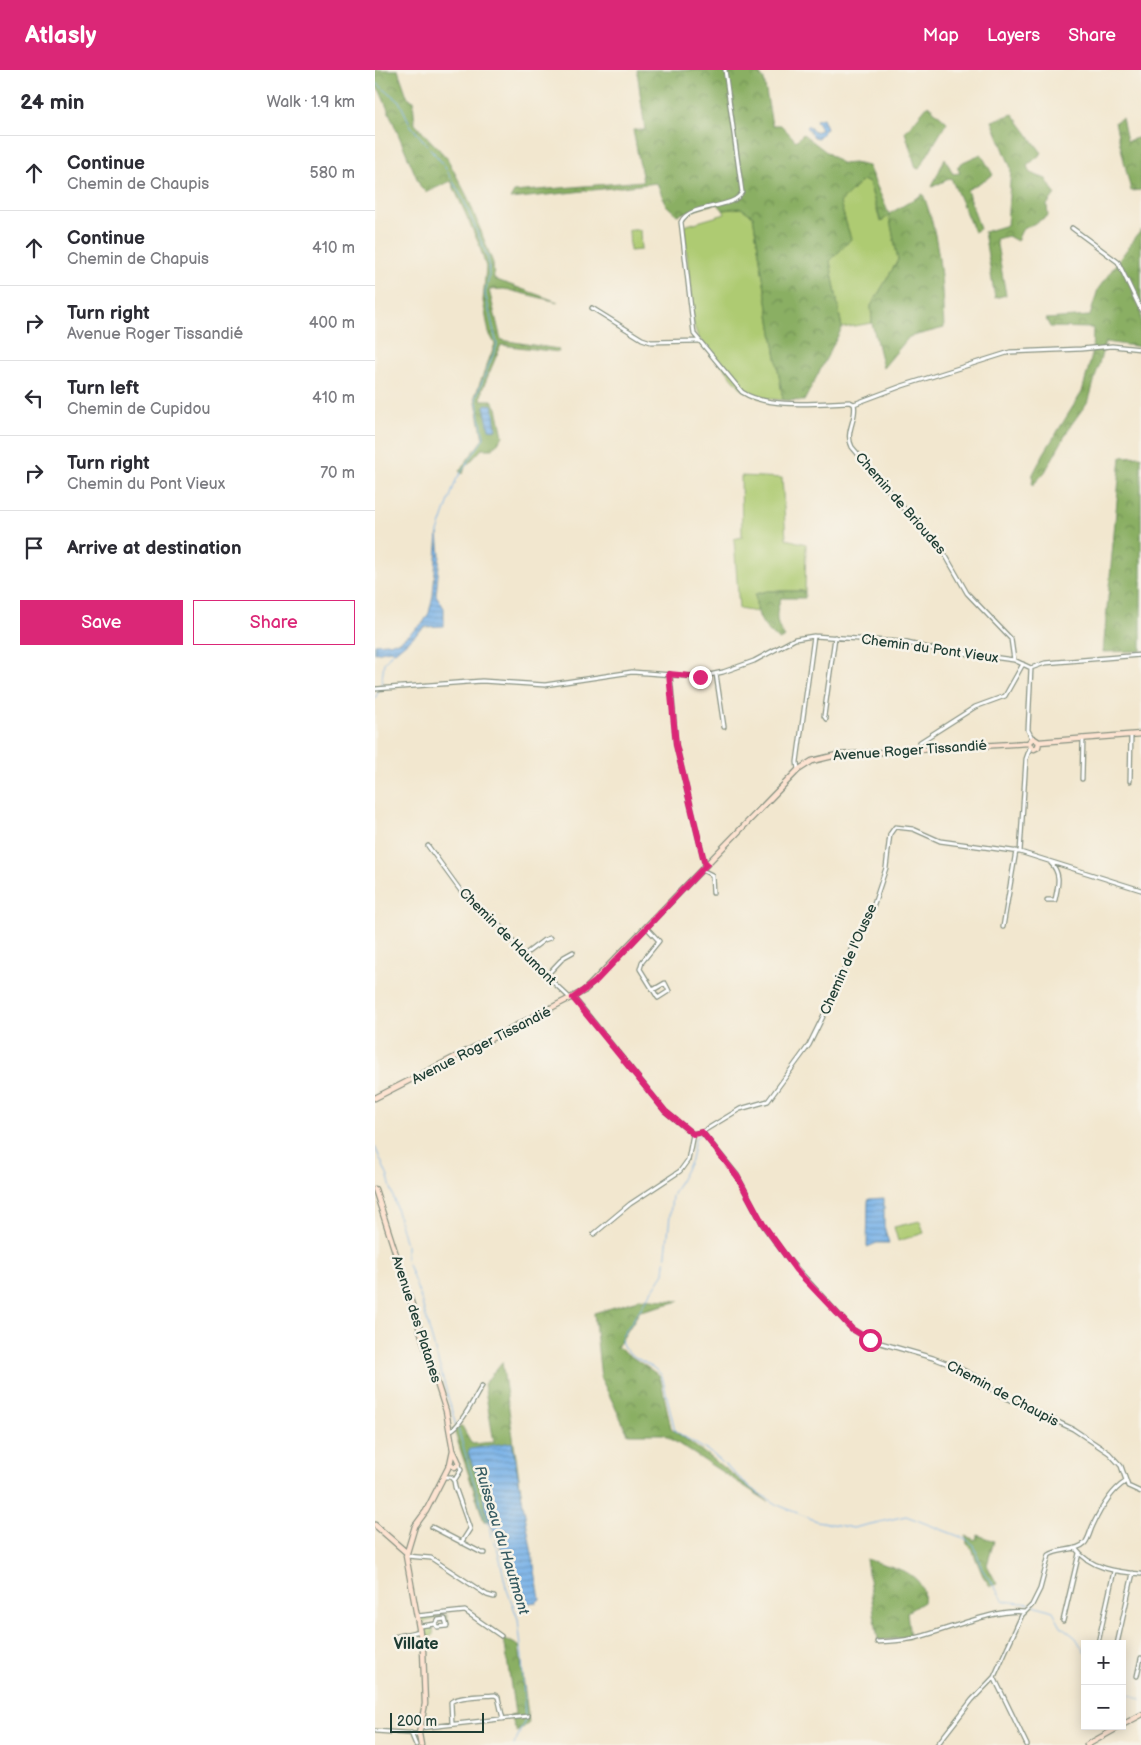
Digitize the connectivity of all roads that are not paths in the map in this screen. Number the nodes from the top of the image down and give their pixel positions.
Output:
1 (725, 70) edge
2 (1072, 228) dead end
3 (593, 308) dead end
4 (1141, 310) edge
5 (698, 340) junction
6 (1141, 349) edge
7 (854, 404) junction
8 (814, 636) junction
9 (835, 637) junction
10 (1141, 655) edge
11 (1014, 660) junction
12 (1023, 664) junction
13 (1031, 668) junction
14 (669, 674) junction
15 (716, 674) junction
16 (375, 689) edge
17 (826, 719) dead end
18 (723, 727) dead end
19 (1141, 734) edge
20 (1131, 735) junction
21 (1032, 738) junction
22 (1083, 738) junction
23 (920, 742) dead end
24 (1039, 742) junction
25 (1029, 746) junction
26 (798, 770) junction
27 (1082, 779) dead end
28 (1130, 781) dead end
29 (429, 846) dead end
30 (1018, 851) junction
31 (1049, 861) junction
32 (707, 864) junction
33 (702, 870) junction
34 (1141, 890) edge
35 (713, 893) dead end
36 (1047, 900) dead end
37 (1003, 927) dead end
38 (647, 928) junction
39 (550, 938) dead end
40 (573, 952) dead end
41 (524, 955) junction
42 (547, 975) junction
43 (653, 990) junction
44 (573, 998) junction
45 (375, 1098) edge
46 (702, 1132) junction
47 (693, 1134) junction
48 (375, 1189) edge
49 (594, 1234) dead end
50 (482, 1386) dead end
51 (451, 1430) junction
52 (453, 1450) junction
53 (453, 1464) junction
54 (443, 1478) junction
55 (454, 1481) junction
56 (1125, 1482) junction
57 (1141, 1492) edge
58 (375, 1525) edge
59 (432, 1528) dead end
60 (461, 1543) junction
61 (1075, 1548) junction
62 (485, 1553) dead end
63 (1079, 1553) junction
64 (406, 1555) junction
65 (1114, 1571) junction
66 (1133, 1574) junction
67 (1141, 1574) edge
68 (494, 1597) dead end
69 (1025, 1612) junction
70 (417, 1616) junction
71 (1063, 1621) dead end
72 (435, 1624) dead end
73 (420, 1628) junction
74 (501, 1636) dead end
75 (394, 1637) dead end
76 (1099, 1640) edge
77 (1118, 1640) edge
78 (877, 1642) dead end
79 (1141, 1658) edge
80 (1137, 1676) dead end
81 (994, 1677) junction
82 (1141, 1715) edge
83 (528, 1716) dead end
84 (503, 1719) junction
85 (1126, 1723) edge
86 (452, 1724) junction
87 (1114, 1730) edge
88 (375, 1731) edge
89 (419, 1731) junction
90 (411, 1733) junction
91 (416, 1745) edge
92 (421, 1745) edge
93 (937, 1745) edge
94 (1027, 1745) edge
95 (1087, 1745) edge

1 - 5 street
2 - 4 street
3 - 5 street
5 - 7 street
6 - 7 street
7 - 11 street, Chemin de Brioudes
8 - 9 street, Chemin du Pont Vieux
8 - 15 street, Chemin du Pont Vieux
8 - 26 street
9 - 11 street, Chemin du Pont Vieux
9 - 17 street
10 - 13 street
11 - 12 street
12 - 13 street
12 - 23 street
13 - 21 street
14 - 15 street, Chemin du Pont Vieux
14 - 16 street, Chemin du Pont Vieux
14 - 32 street
15 - 18 street
19 - 20 main road
20 - 22 main road
20 - 28 street
21 - 24 main road
21 - 25 main road
22 - 24 main road
22 - 27 street
24 - 25 main road
25 - 26 main road, Avenue Roger Tissandié
25 - 30 street
26 - 32 main road, Avenue Roger Tissandié
29 - 41 street, Chemin de Haumont
30 - 31 street, Chemin de l'Ousse
30 - 37 street
30 - 46 street, Chemin de l'Ousse
31 - 34 street, Chemin de l'Ousse
31 - 36 street
32 - 33 main road, Avenue Roger Tissandié
33 - 35 street
33 - 38 main road, Avenue Roger Tissandié
38 - 43 street
38 - 44 main road, Avenue Roger Tissandié
39 - 41 street
40 - 42 street
41 - 42 street, Chemin de Haumont
42 - 44 street, Chemin de Haumont
43 - 43 street
44 - 45 main road, Avenue Roger Tissandié
44 - 47 street, Chemin de Haumont
46 - 47 street, Chemin de l'Ousse
46 - 56 street, Chemin de Chaupis
47 - 49 street
48 - 51 main road, Avenue des Platanes
50 - 51 street
51 - 52 main road, Avenue des Platanes
52 - 53 main road, Avenue des Platanes
52 - 53 main road, Avenue des Platanes
53 - 54 main road, Avenue des Platanes
53 - 55 street
54 - 55 street
54 - 64 main road, Avenue des Platanes
55 - 60 street
56 - 57 street
56 - 61 street
58 - 64 main road
59 - 60 street
60 - 62 street
61 - 63 street
61 - 69 street
63 - 65 street
63 - 71 street
64 - 68 street
64 - 70 main road
65 - 66 street
65 - 76 street
66 - 67 street
66 - 77 street
69 - 78 street
69 - 81 street
70 - 73 main road
70 - 74 street
72 - 73 street
73 - 75 street
73 - 89 main road
79 - 80 street
81 - 93 street
81 - 94 street
82 - 85 main road
83 - 84 street
84 - 86 street
84 - 86 street
86 - 89 street
87 - 95 main road
88 - 90 street
89 - 90 street
89 - 92 main road
90 - 91 street

